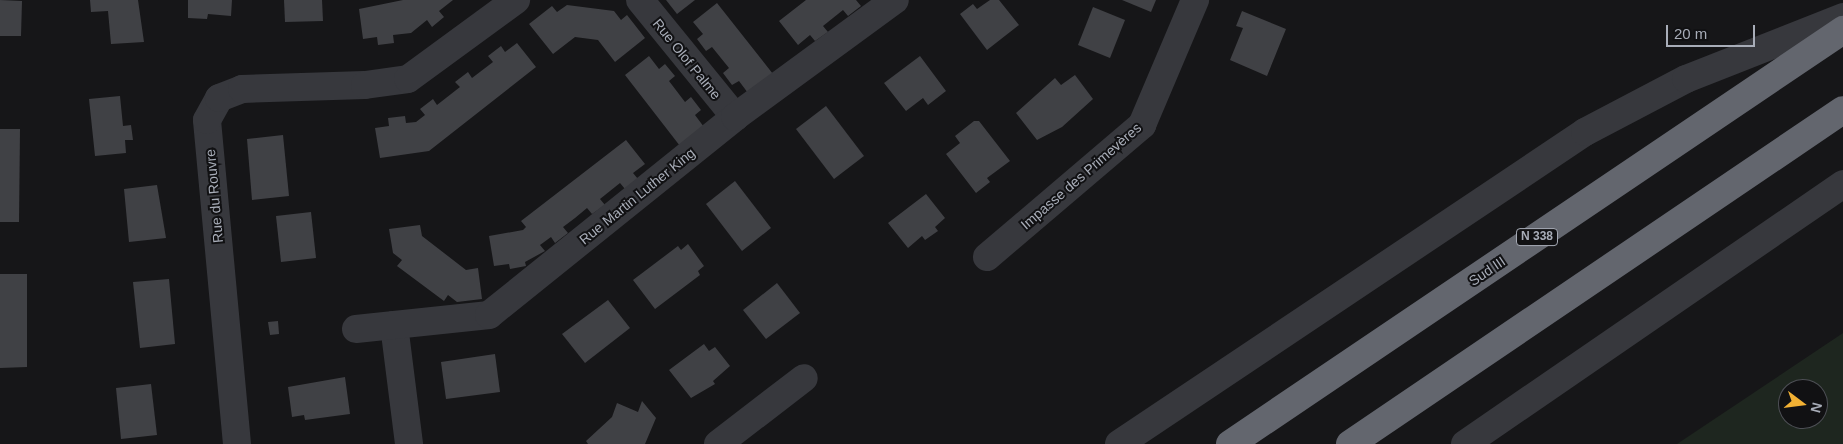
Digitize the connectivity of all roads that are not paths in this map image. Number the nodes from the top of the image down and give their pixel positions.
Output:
1 (516, 0) edge
2 (640, 0) edge
3 (894, 0) edge
4 (1195, 0) edge
5 (1843, 17) edge
6 (1843, 30) edge
7 (1843, 110) edge
8 (735, 117) junction
9 (1843, 184) edge
10 (987, 257) dead end
11 (394, 325) junction
12 (356, 329) dead end
13 (804, 378) dead end
14 (237, 444) edge
15 (410, 444) edge
16 (718, 444) edge
17 (1119, 444) edge
18 (1230, 444) edge
19 (1350, 444) edge
20 (1465, 444) edge

1 - 14 street, Rue du Rouvre
2 - 8 street, Rue Olof Palme
3 - 8 street, Rue Martin Luther King
4 - 10 street, Impasse des Primevères
5 - 17 street
6 - 18 highway, Sud III / N 338
7 - 19 highway
8 - 11 street, Rue Martin Luther King
9 - 20 street
11 - 12 street, Rue Martin Luther King
11 - 15 street
13 - 16 street

